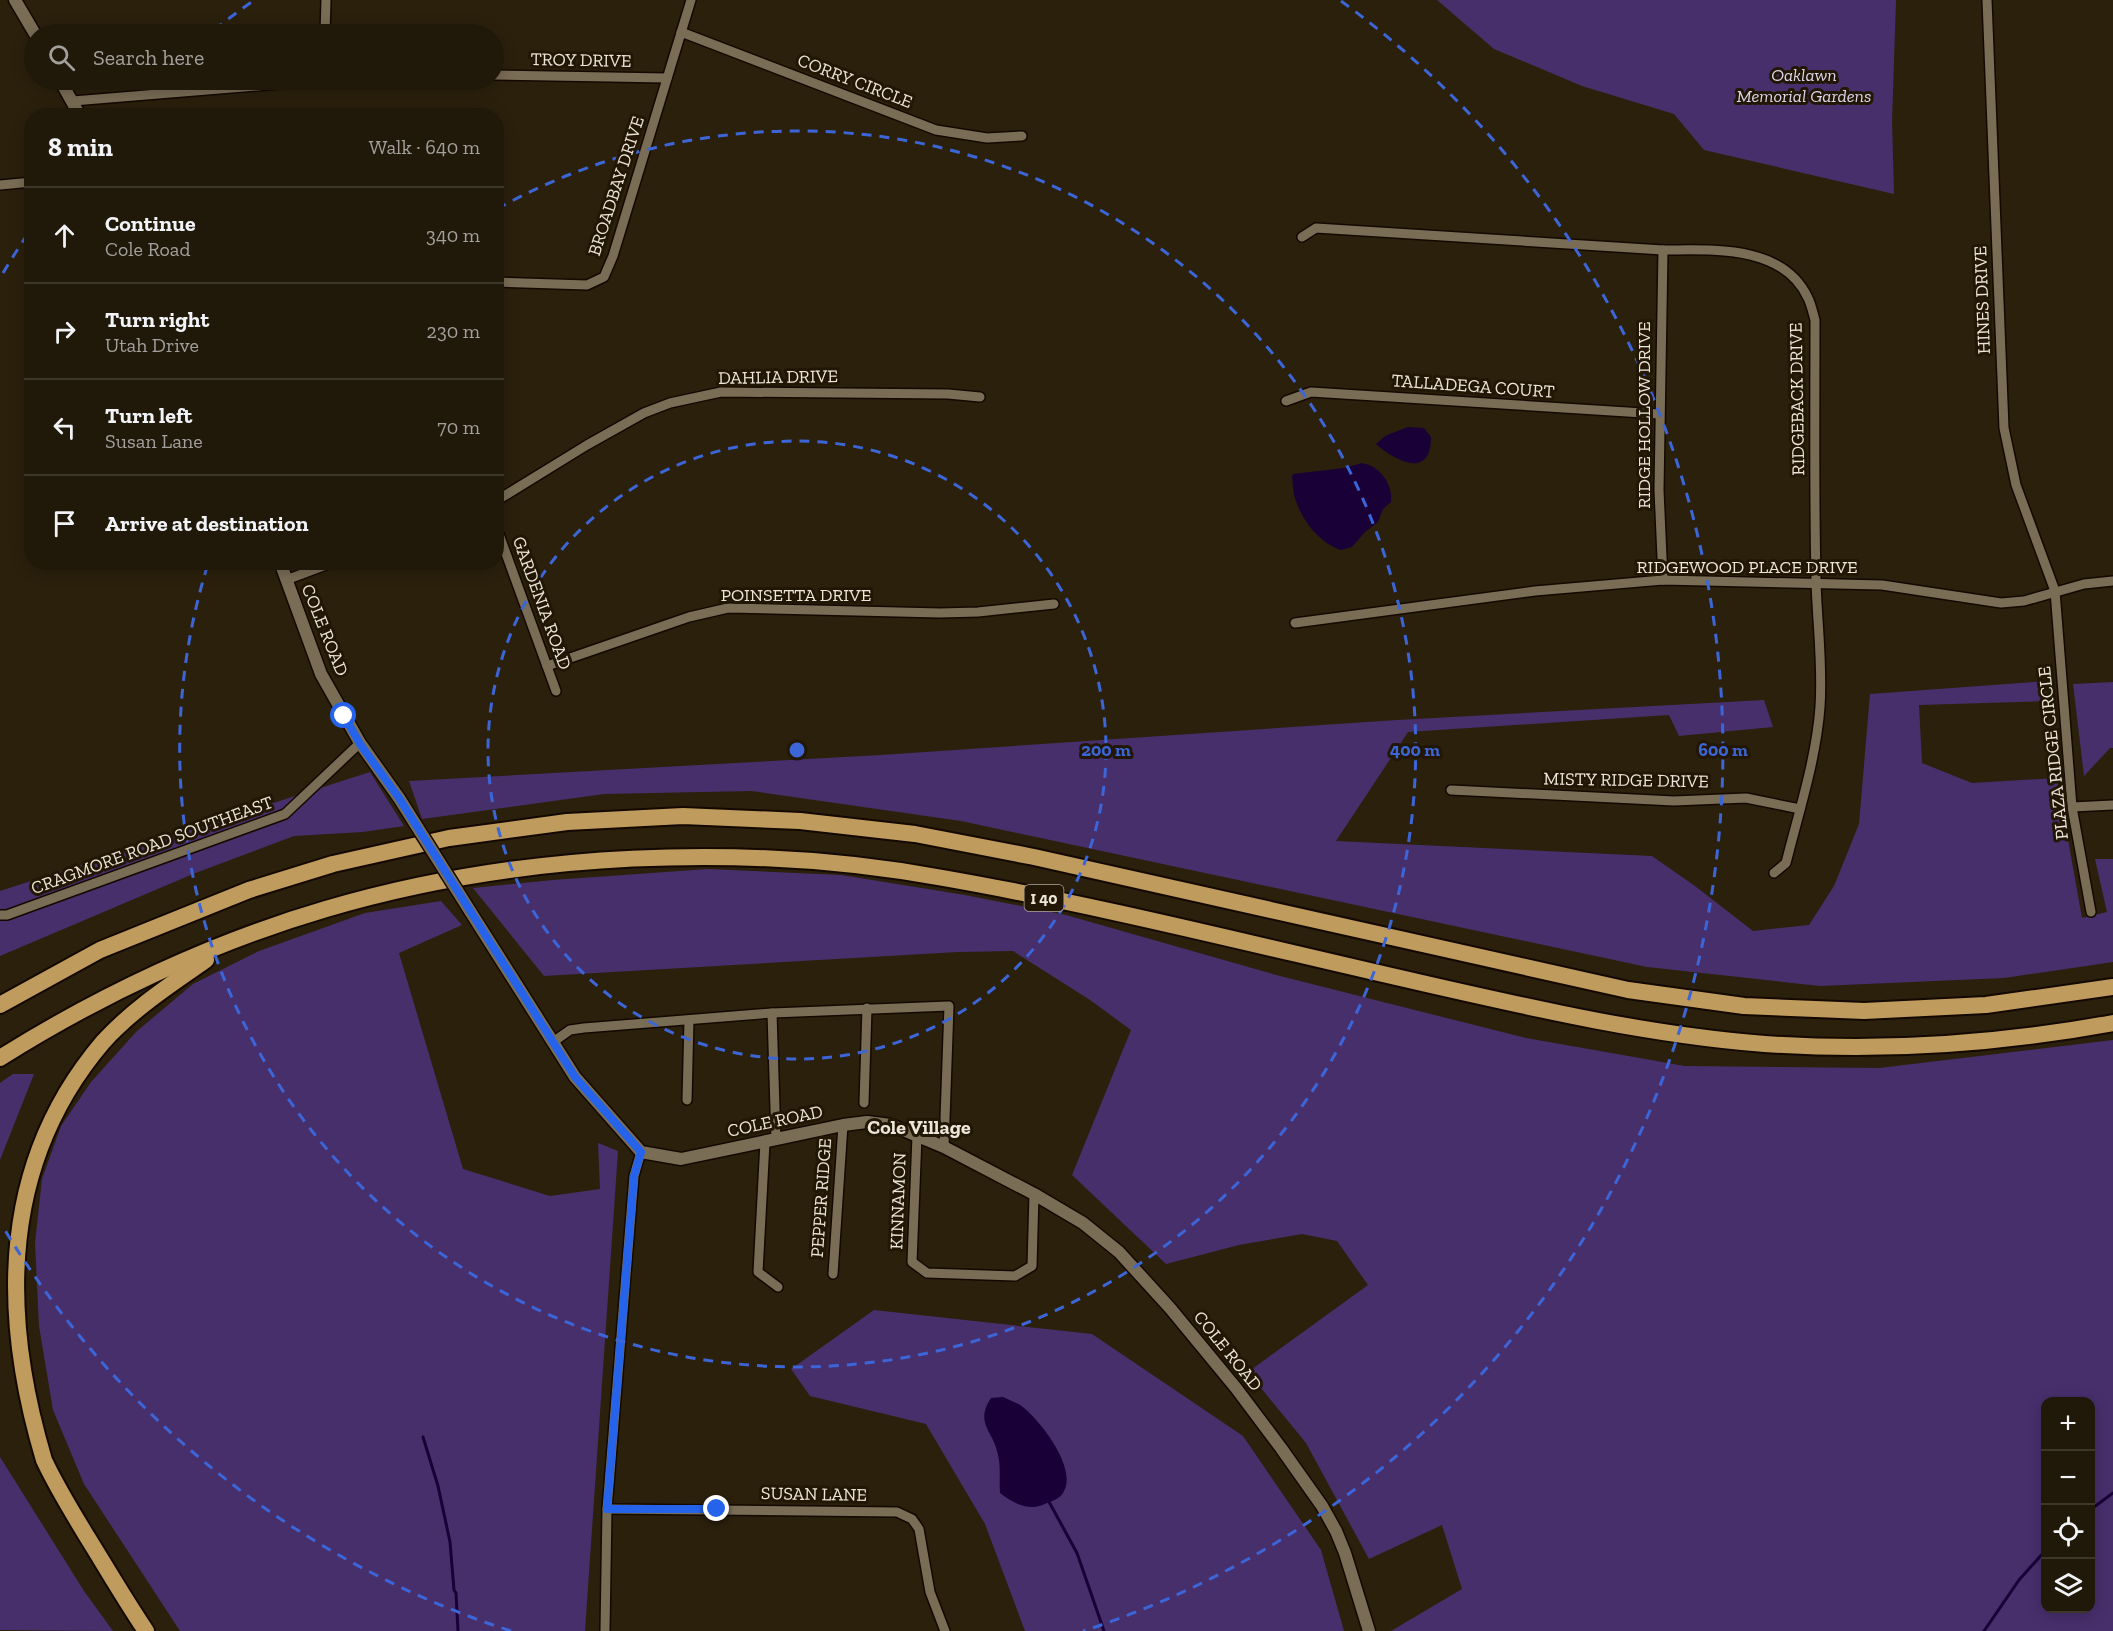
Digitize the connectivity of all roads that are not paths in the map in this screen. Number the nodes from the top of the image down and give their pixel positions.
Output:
1 (15, 0) edge
2 (326, 0) edge
3 (691, 0) edge
4 (1987, 0) edge
5 (28, 24) edge
6 (325, 24) edge
7 (681, 32) junction
8 (504, 75) edge
9 (667, 78) junction
10 (66, 90) edge
11 (204, 90) edge
12 (73, 101) junction
13 (76, 108) edge
14 (1022, 136) dead end
15 (24, 183) edge
16 (0, 185) edge
17 (1302, 237) dead end
18 (1663, 250) junction
19 (504, 282) edge
20 (980, 397) dead end
21 (1286, 401) dead end
22 (1659, 414) junction
23 (504, 496) edge
24 (504, 548) edge
25 (283, 570) edge
26 (313, 570) edge
27 (286, 580) junction
28 (1663, 580) junction
29 (2113, 581) edge
30 (1816, 583) junction
31 (2055, 591) junction
32 (1054, 604) dead end
33 (1295, 623) dead end
34 (547, 666) junction
35 (556, 691) dead end
36 (360, 744) junction
37 (1451, 790) dead end
38 (2113, 805) edge
39 (2072, 807) junction
40 (1800, 809) junction
41 (1774, 873) dead end
42 (2091, 912) dead end
43 (0, 915) edge
44 (234, 940) junction
45 (2113, 987) edge
46 (0, 1005) edge
47 (867, 1008) junction
48 (772, 1013) junction
49 (689, 1020) junction
50 (2113, 1023) edge
51 (553, 1042) junction
52 (0, 1058) edge
53 (687, 1100) dead end
54 (864, 1103) dead end
55 (843, 1125) junction
56 (917, 1136) junction
57 (772, 1139) junction
58 (944, 1147) junction
59 (641, 1152) junction
60 (1034, 1200) junction
61 (832, 1274) dead end
62 (778, 1287) dead end
63 (607, 1509) junction
64 (146, 1631) edge
65 (605, 1631) edge
66 (945, 1631) edge
67 (1369, 1631) edge

1 - 5 street
2 - 6 street
3 - 7 street, BROADBAY DRIVE
4 - 31 street, HINES DRIVE
7 - 9 street, BROADBAY DRIVE
7 - 14 street, CORRY CIRCLE
8 - 9 street, TROY DRIVE
9 - 19 street, BROADBAY DRIVE
10 - 12 street
11 - 12 street
12 - 13 street
15 - 16 street
17 - 18 street, RIDGEBACK DRIVE
18 - 22 street, RIDGE HOLLOW DRIVE
18 - 30 street, RIDGEBACK DRIVE
20 - 23 street, DAHLIA DRIVE
21 - 22 street, TALLADEGA COURT
22 - 28 street, RIDGE HOLLOW DRIVE
24 - 34 street, GARDENIA ROAD
25 - 27 street, COLE ROAD
26 - 27 street
27 - 36 street, COLE ROAD
28 - 30 street, RIDGEWOOD PLACE DRIVE
28 - 33 street, RIDGEWOOD PLACE DRIVE
29 - 31 street, RIDGEWOOD PLACE DRIVE
30 - 31 street, RIDGEWOOD PLACE DRIVE
30 - 40 street, RIDGEBACK DRIVE
31 - 39 street, PLAZA RIDGE CIRCLE
32 - 34 street, POINSETTA DRIVE
34 - 35 street, GARDENIA ROAD
36 - 43 street, CRAGMORE ROAD SOUTHEAST
36 - 51 street, COLE ROAD, bridge
37 - 40 street, MISTY RIDGE DRIVE
38 - 39 street
39 - 42 street, PLAZA RIDGE CIRCLE
40 - 41 street, RIDGEBACK DRIVE
44 - 50 highway, I 40
44 - 52 highway, I 40
44 - 64 highway
45 - 46 highway, I 40
47 - 48 street
47 - 54 street
47 - 58 street
48 - 49 street
48 - 57 street
49 - 51 street
49 - 53 street
51 - 59 street, COLE ROAD
55 - 56 street, COLE ROAD
55 - 57 street, COLE ROAD
55 - 61 street, PEPPER RIDGE
56 - 58 street, COLE ROAD
56 - 60 street, KINNAMON
57 - 59 street, COLE ROAD
57 - 62 street
58 - 60 street, COLE ROAD
59 - 63 street
60 - 67 street, COLE ROAD
63 - 65 street
63 - 66 street, SUSAN LANE

